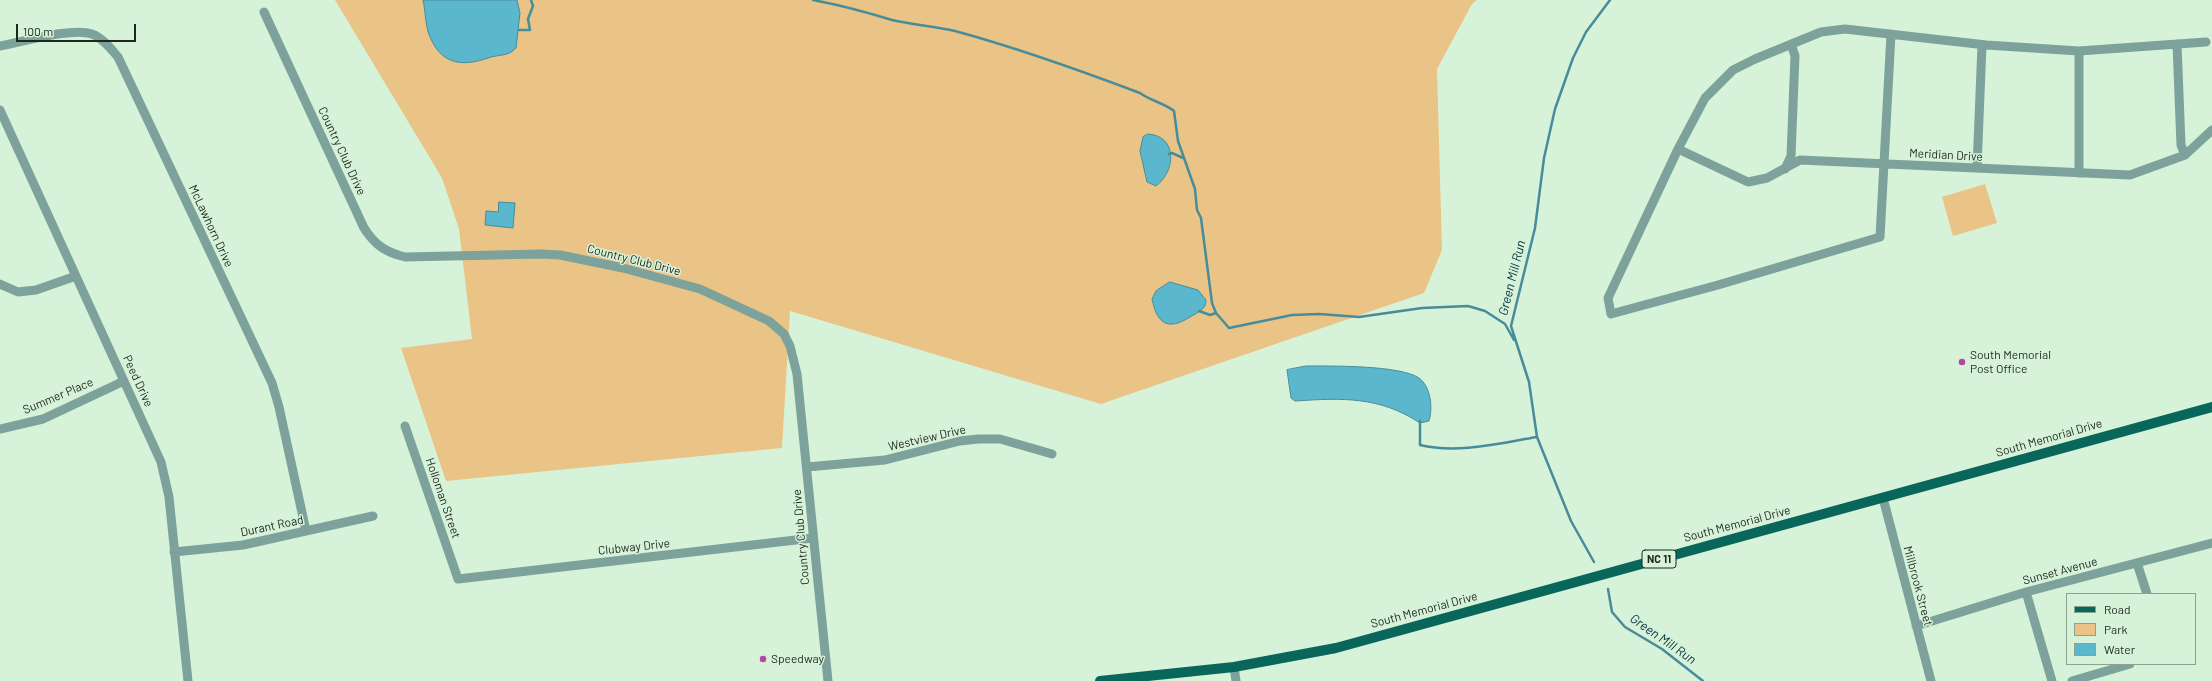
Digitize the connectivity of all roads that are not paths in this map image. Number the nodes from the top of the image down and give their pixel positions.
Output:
1 (264, 12) dead end
2 (1891, 34) junction
3 (2206, 42) dead end
4 (1791, 44) junction
5 (2177, 44) junction
6 (1982, 45) junction
7 (0, 46) edge
8 (2079, 50) junction
9 (0, 110) edge
10 (2212, 130) edge
11 (1678, 149) junction
12 (2185, 156) junction
13 (1884, 164) junction
14 (1977, 168) junction
15 (1785, 169) junction
16 (2079, 173) junction
17 (76, 276) junction
18 (0, 284) edge
19 (124, 381) junction
20 (2212, 407) edge
21 (405, 426) dead end
22 (0, 429) edge
23 (1052, 454) dead end
24 (807, 467) junction
25 (1883, 498) junction
26 (373, 516) dead end
27 (306, 531) junction
28 (813, 538) junction
29 (2212, 543) edge
30 (174, 552) junction
31 (2137, 563) junction
32 (458, 579) joint
33 (2026, 592) junction
34 (2147, 593) edge
35 (1916, 626) junction
36 (2127, 665) edge
37 (1234, 667) junction
38 (188, 681) edge
39 (828, 681) edge
40 (1100, 681) edge
41 (1236, 681) edge
42 (1931, 681) edge
43 (2052, 681) edge
44 (2072, 681) edge

1 - 24 street, Country Club Drive
2 - 4 street
2 - 6 street
2 - 13 street
3 - 5 street
4 - 11 street
4 - 15 street
5 - 8 street
5 - 12 street
6 - 8 street
6 - 14 street
7 - 27 street, McLawhorn Drive
8 - 16 street
9 - 17 street, Peed Drive
10 - 12 street, Meridian Drive
11 - 13 street
11 - 15 street, Meridian Drive
12 - 16 street, Meridian Drive
13 - 14 street, Meridian Drive
13 - 15 street, Meridian Drive
14 - 16 street, Meridian Drive
17 - 18 street
17 - 19 street, Peed Drive
19 - 22 street, Summer Place
19 - 30 street, Peed Drive
20 - 25 main road, South Memorial Drive / NC 11
21 - 32 street, Holloman Street
23 - 24 street, Westview Drive
24 - 28 street, Country Club Drive
25 - 35 street, Millbrook Street
25 - 37 main road, South Memorial Drive / NC 11
26 - 27 street, Durant Road
27 - 30 street, Durant Road
28 - 32 street, Clubway Drive
28 - 39 street, Country Club Drive
29 - 31 street, Sunset Avenue
30 - 38 street, Peed Drive
31 - 33 street, Sunset Avenue
31 - 34 street
33 - 35 street, Sunset Avenue
33 - 43 street
35 - 42 street, Millbrook Street
36 - 44 street
37 - 40 main road, South Memorial Drive / NC 11
37 - 41 street

